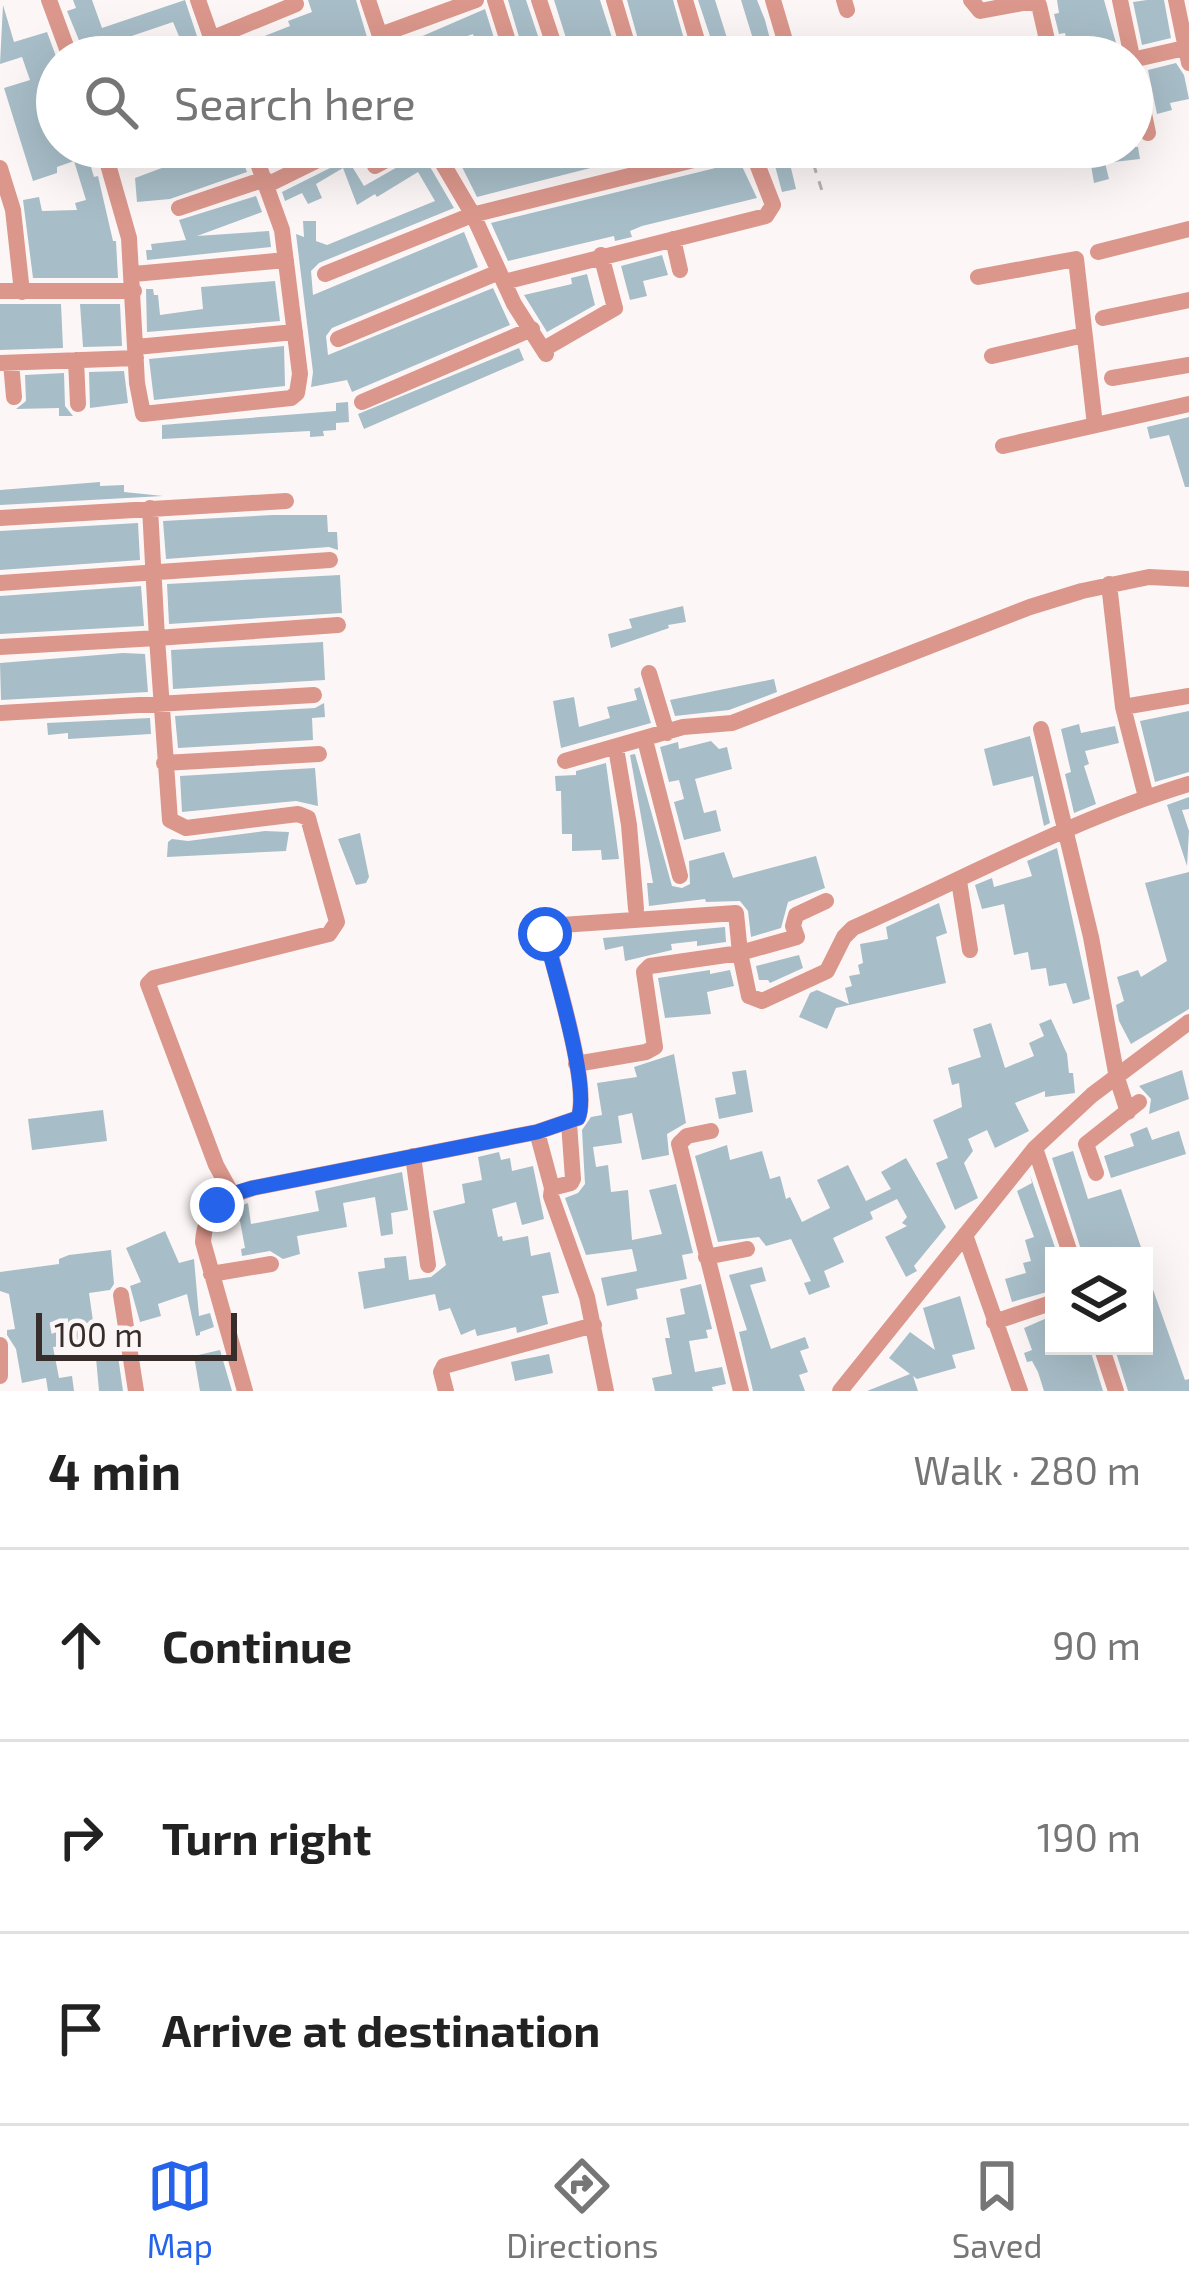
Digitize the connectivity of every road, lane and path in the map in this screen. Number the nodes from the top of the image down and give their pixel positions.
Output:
1 (49, 0) edge
2 (198, 0) edge
3 (368, 0) edge
4 (495, 0) edge
5 (539, 0) edge
6 (614, 0) edge
7 (685, 0) edge
8 (773, 0) edge
9 (971, 0) edge
10 (1120, 0) edge
11 (1176, 0) edge
12 (468, 1) edge
13 (296, 4) dead end
14 (380, 35) joint
15 (62, 36) edge
16 (210, 36) edge
17 (218, 36) edge
18 (506, 36) edge
19 (551, 36) edge
20 (625, 36) edge
21 (696, 36) edge
22 (784, 36) edge
23 (1047, 36) edge
24 (1128, 36) edge
25 (1188, 53) edge
26 (1153, 57) edge
27 (0, 168) edge
28 (110, 168) edge
29 (260, 168) edge
30 (298, 168) edge
31 (445, 168) edge
32 (658, 168) edge
33 (758, 168) edge
34 (815, 168) edge
35 (266, 182) junction
36 (824, 197) dead end
37 (179, 208) dead end
38 (472, 214) junction
39 (1189, 230) edge
40 (673, 239) junction
41 (1098, 251) dead end
42 (601, 255) junction
43 (286, 260) junction
44 (680, 271) dead end
45 (326, 274) dead end
46 (501, 277) junction
47 (978, 277) dead end
48 (134, 283) junction
49 (0, 291) edge
50 (22, 292) junction
51 (1189, 300) edge
52 (1103, 318) dead end
53 (532, 329) junction
54 (295, 332) junction
55 (1084, 335) junction
56 (338, 339) dead end
57 (136, 352) junction
58 (992, 356) dead end
59 (76, 360) junction
60 (5, 363) edge
61 (1189, 365) edge
62 (1112, 378) dead end
63 (14, 397) dead end
64 (362, 402) dead end
65 (78, 404) dead end
66 (1189, 404) edge
67 (1095, 425) junction
68 (1003, 446) dead end
69 (286, 501) dead end
70 (149, 508) junction
71 (0, 518) edge
72 (330, 560) dead end
73 (153, 574) junction
74 (1189, 579) edge
75 (0, 583) edge
76 (1109, 584) junction
77 (338, 625) dead end
78 (158, 638) junction
79 (0, 647) edge
80 (649, 673) dead end
81 (314, 695) dead end
82 (1189, 696) edge
83 (162, 701) junction
84 (1123, 707) junction
85 (0, 712) edge
86 (1041, 730) dead end
87 (668, 734) junction
88 (645, 740) junction
89 (616, 748) junction
90 (319, 754) dead end
91 (565, 761) dead end
92 (164, 763) junction
93 (1189, 784) edge
94 (1146, 797) junction
95 (1067, 830) junction
96 (680, 876) dead end
97 (959, 881) junction
98 (826, 901) dead end
99 (636, 909) dead end
100 (970, 950) dead end
101 (740, 953) junction
102 (1185, 1028) edge
103 (576, 1064) junction
104 (1117, 1078) junction
105 (569, 1123) junction
106 (711, 1131) dead end
107 (537, 1132) junction
108 (1035, 1148) junction
109 (413, 1156) junction
110 (1096, 1173) dead end
111 (552, 1188) junction
112 (232, 1194) junction
113 (965, 1234) junction
114 (1068, 1247) edge
115 (747, 1249) dead end
116 (706, 1257) junction
117 (272, 1264) dead end
118 (428, 1265) dead end
119 (211, 1274) junction
120 (121, 1295) dead end
121 (1045, 1305) edge
122 (994, 1322) junction
123 (594, 1325) junction
124 (0, 1346) edge
125 (1104, 1355) edge
126 (0, 1376) edge
127 (136, 1391) edge
128 (245, 1391) edge
129 (446, 1391) edge
130 (606, 1391) edge
131 (741, 1391) edge
132 (840, 1391) edge
133 (1020, 1391) edge
134 (1116, 1391) edge

1 - 15 street
2 - 16 street
3 - 14 street
4 - 18 street
5 - 19 street
6 - 20 street
7 - 21 street
8 - 22 street
9 - 23 street
10 - 24 street
11 - 25 street
12 - 14 street
13 - 17 street
25 - 26 street
27 - 50 street
28 - 48 street
29 - 35 street
30 - 35 street
31 - 38 street
32 - 38 street
33 - 40 street
34 - 36 path
35 - 37 street
35 - 43 street
38 - 45 street
38 - 46 street
39 - 41 street
40 - 42 street
40 - 44 street
42 - 46 street
42 - 53 street
43 - 48 street
43 - 54 street
46 - 53 street
46 - 56 street
47 - 55 street
48 - 50 street
48 - 57 street
49 - 50 street
51 - 52 street
53 - 64 street
54 - 57 street
54 - 57 street
55 - 58 street
55 - 67 street
57 - 59 street
59 - 60 street
59 - 65 street
60 - 63 street
61 - 62 street
66 - 67 street
67 - 68 street
69 - 70 street
70 - 71 street
70 - 73 street
72 - 73 street
73 - 75 street
73 - 78 street
74 - 76 street
76 - 84 street
76 - 87 street
77 - 78 street
78 - 79 street
78 - 83 street
80 - 87 street
81 - 83 street
82 - 84 street
83 - 85 street
83 - 92 street
84 - 94 street
86 - 95 street
87 - 88 street
88 - 89 street
88 - 96 street
89 - 91 street
89 - 99 street
90 - 92 street
92 - 112 street
93 - 94 street
94 - 95 street
95 - 97 street
95 - 104 street
97 - 100 street
97 - 101 street
98 - 101 street
101 - 103 street
101 - 103 street
102 - 104 street
103 - 105 street
104 - 108 street
104 - 110 street
105 - 107 street
105 - 111 street
106 - 116 street
107 - 109 street
107 - 111 street
108 - 113 street
108 - 114 street
109 - 112 street
109 - 118 street
111 - 123 street
112 - 119 street
113 - 122 street
113 - 132 street
115 - 116 street
116 - 131 street
117 - 119 street
119 - 128 street
120 - 127 street
121 - 122 street
122 - 133 street
123 - 129 street
123 - 130 street
124 - 126 street
125 - 134 street

